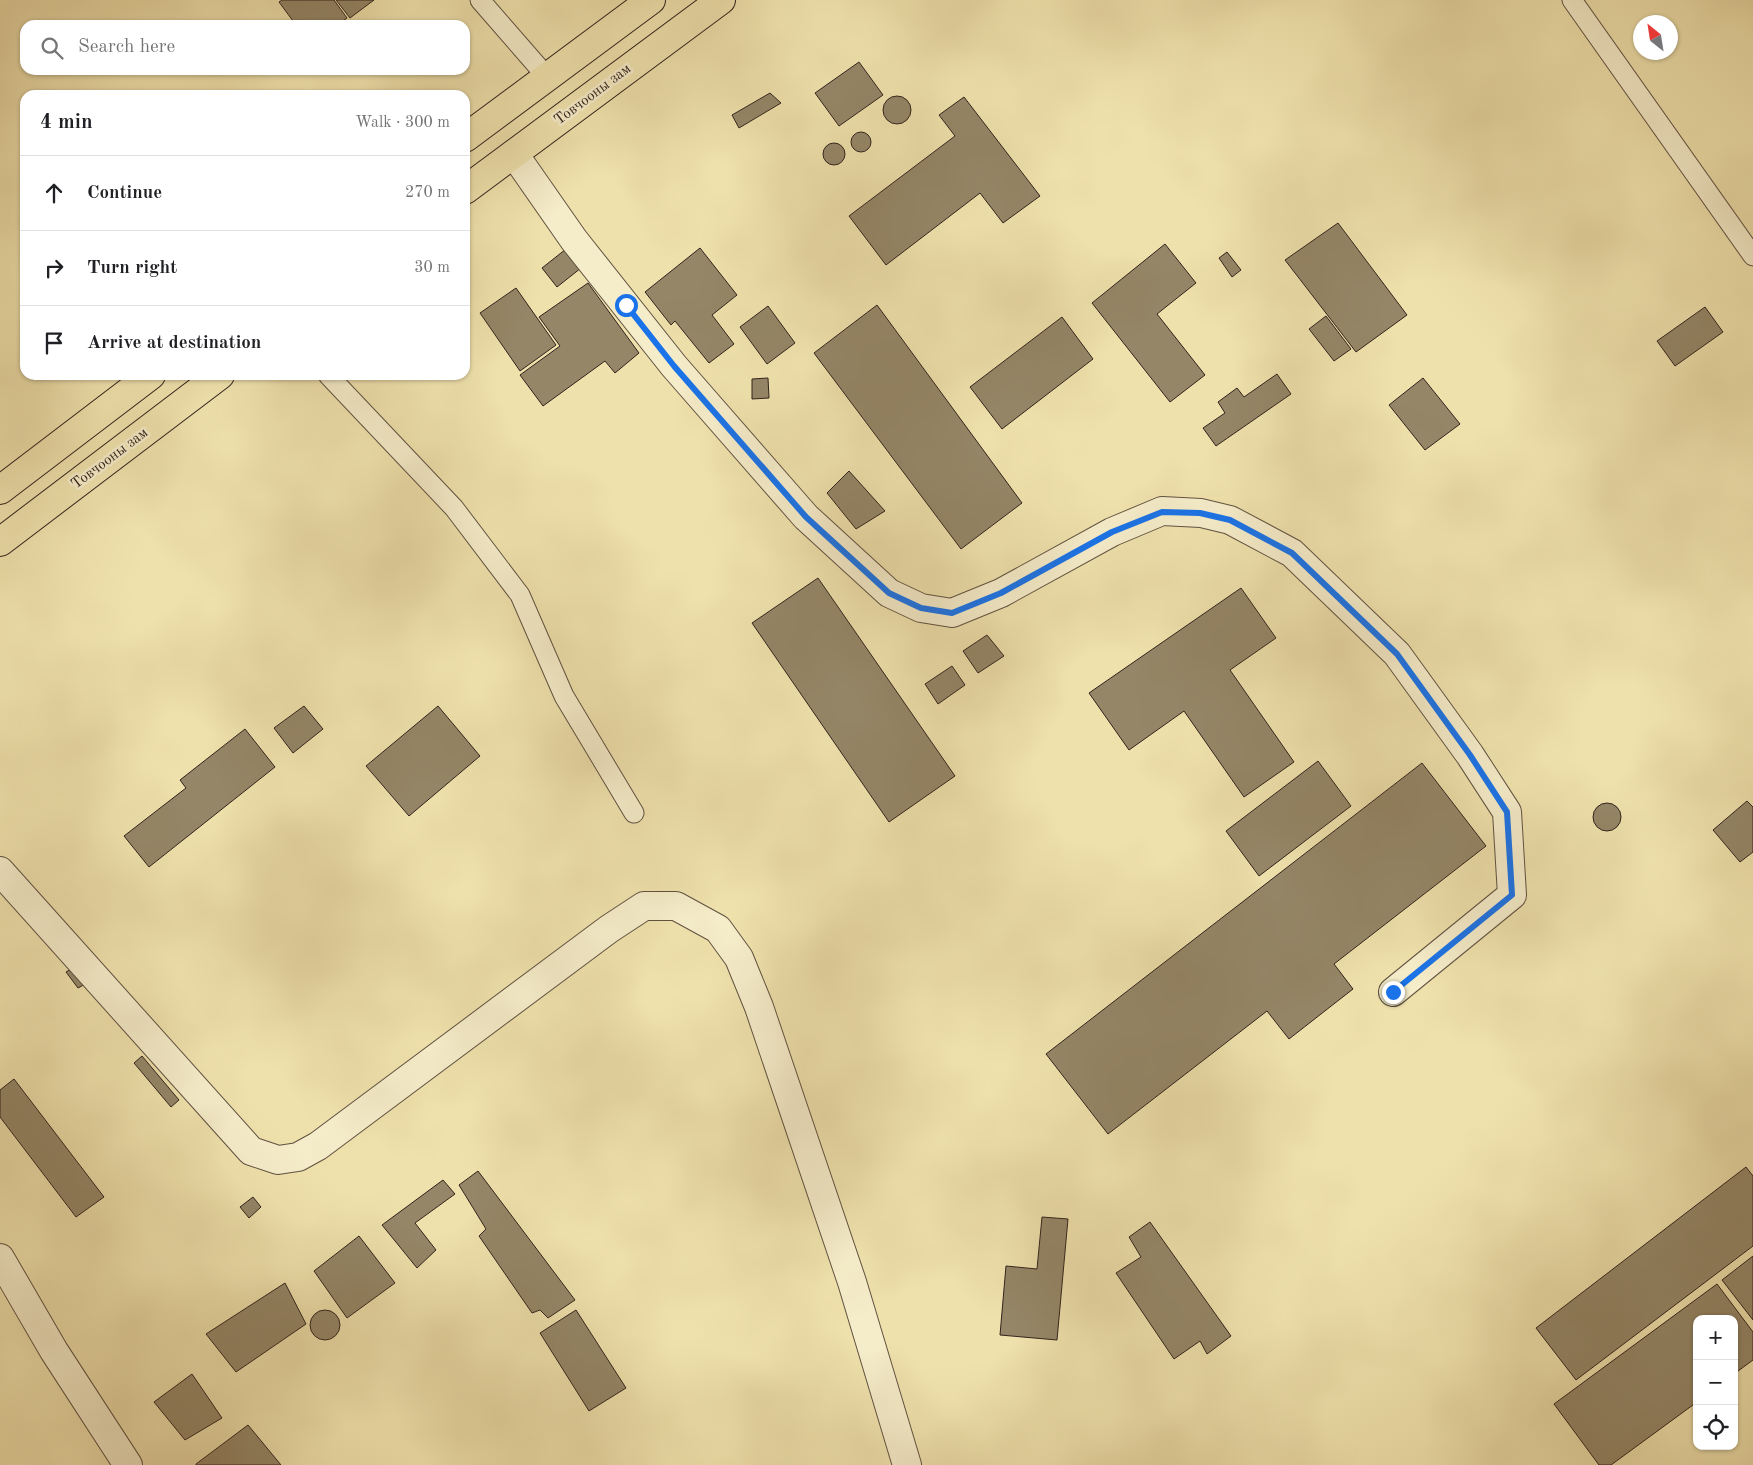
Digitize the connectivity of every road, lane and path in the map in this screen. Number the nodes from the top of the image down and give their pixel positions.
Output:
1 (480, 0) edge
2 (650, 0) edge
3 (720, 0) edge
4 (1572, 0) edge
5 (547, 77) junction
6 (470, 134) edge
7 (514, 154) junction
8 (470, 186) edge
9 (1753, 256) edge
10 (144, 380) edge
11 (213, 380) edge
12 (333, 380) edge
13 (0, 490) edge
14 (0, 542) edge
15 (634, 813) dead end
16 (0, 871) edge
17 (1393, 992) dead end
18 (0, 1258) edge
19 (128, 1465) edge
20 (907, 1465) edge

1 - 5 lane
2 - 5 highway
3 - 7 highway, Товчооны зам
4 - 9 lane
5 - 6 highway
7 - 8 highway, Товчооны зам
7 - 17 street
10 - 13 highway
11 - 14 highway, Товчооны зам
12 - 15 lane
16 - 20 street
18 - 19 street

